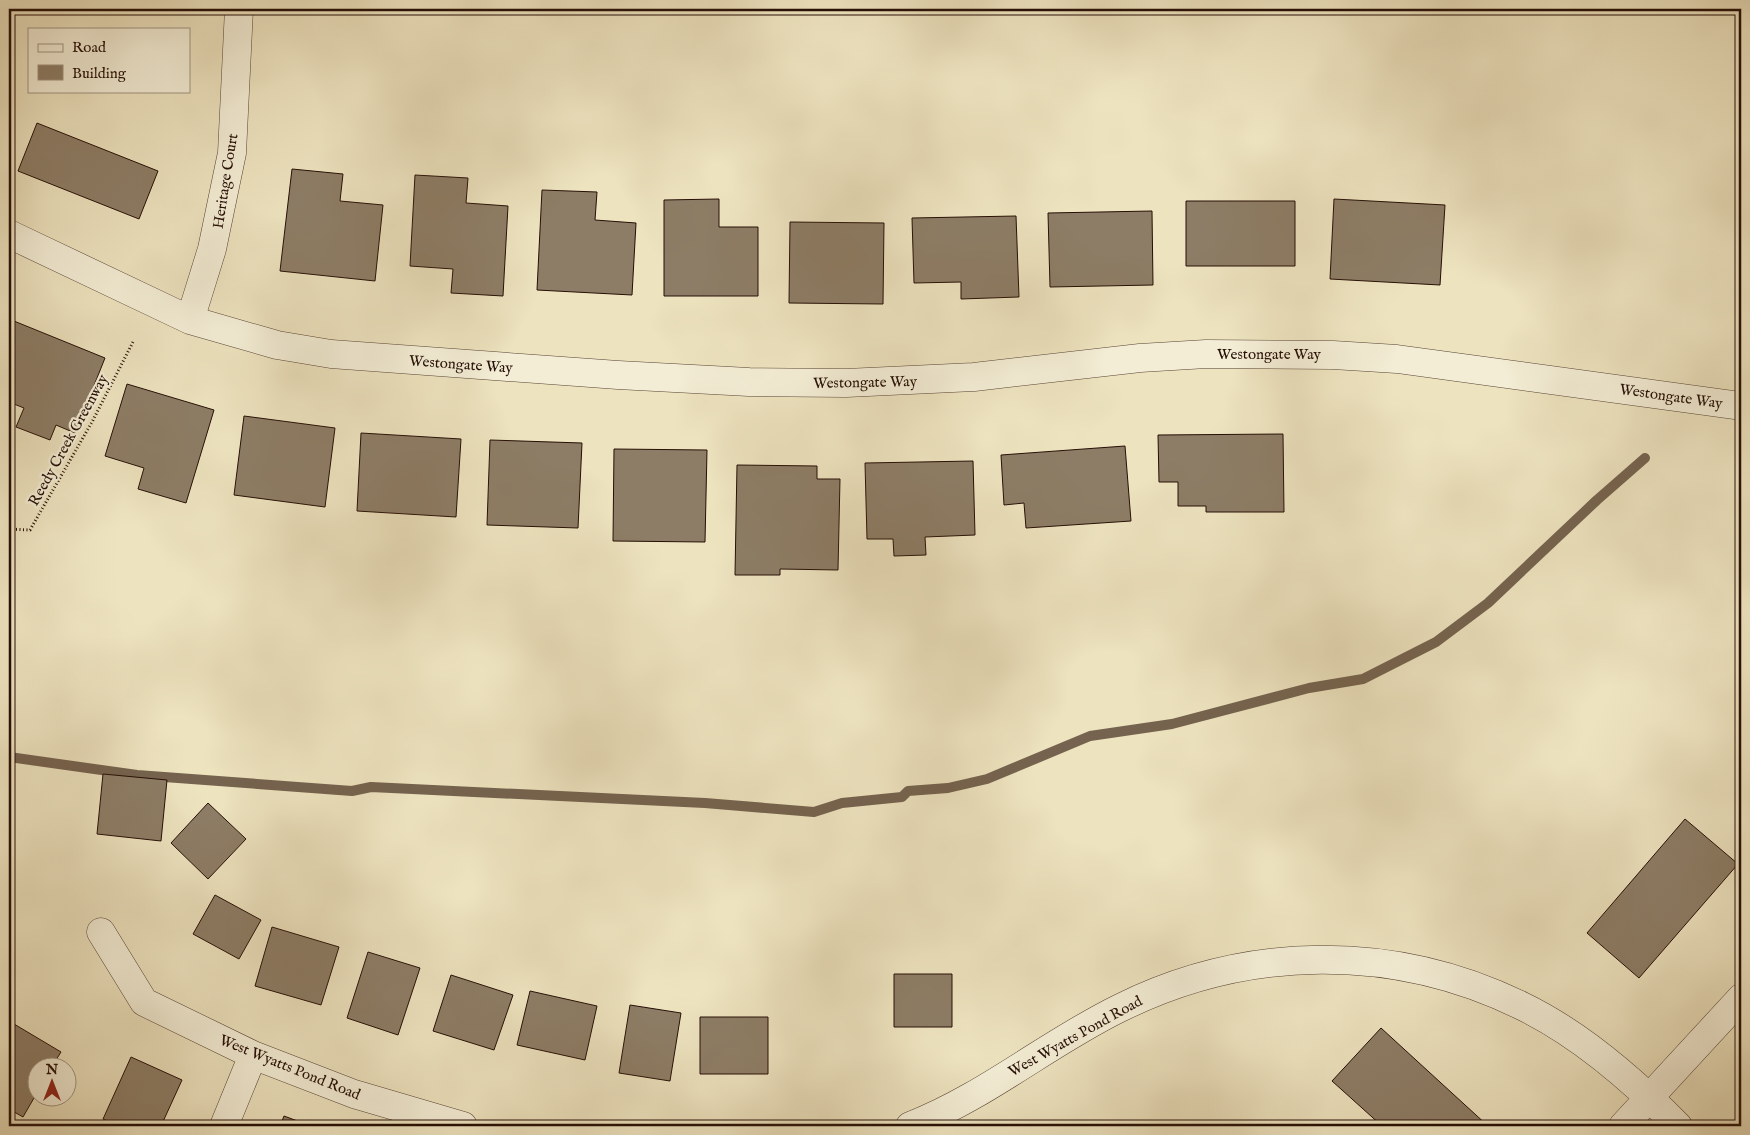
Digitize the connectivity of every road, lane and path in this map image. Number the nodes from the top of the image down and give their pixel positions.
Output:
1 (239, 9) edge
2 (9, 234) edge
3 (190, 320) junction
4 (134, 340) dead end
5 (1741, 406) edge
6 (9, 529) edge
7 (101, 932) dead end
8 (1741, 998) edge
9 (252, 1055) junction
10 (1649, 1096) junction
11 (224, 1126) edge
12 (463, 1126) edge
13 (910, 1126) edge
14 (1623, 1126) edge
15 (1678, 1126) edge

1 - 3 street, Heritage Court
2 - 3 street, Westongate Way
3 - 5 street, Westongate Way
4 - 6 path, Reedy Creek Greenway
7 - 9 street, West Wyatts Pond Road
8 - 10 street
9 - 11 street
9 - 12 street, West Wyatts Pond Road
10 - 13 street, West Wyatts Pond Road
10 - 14 street
10 - 15 street, West Wyatts Pond Road

